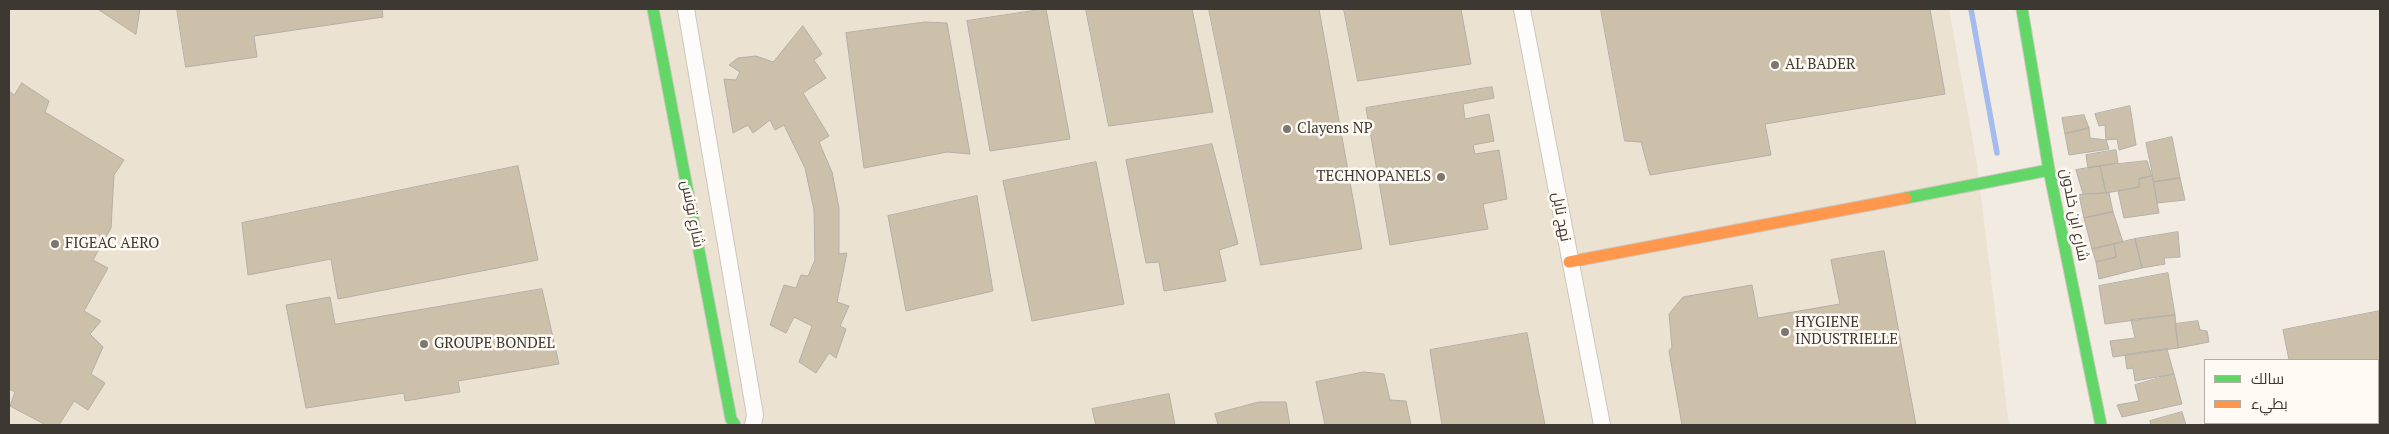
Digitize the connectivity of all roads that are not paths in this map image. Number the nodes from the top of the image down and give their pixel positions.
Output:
1 (653, 9) edge
2 (686, 9) edge
3 (1522, 9) edge
4 (2022, 9) edge
5 (2049, 170) junction
6 (1569, 262) junction
7 (754, 420) edge
8 (733, 422) edge
9 (1602, 425) edge
10 (2101, 425) edge

1 - 8 street, شارع تونس
2 - 7 street, شارع تونس
3 - 6 street, نهج نابل
4 - 5 street, شارع ابن خلدون
5 - 6 street
5 - 10 street, شارع ابن خلدون
6 - 9 street, نهج نابل

